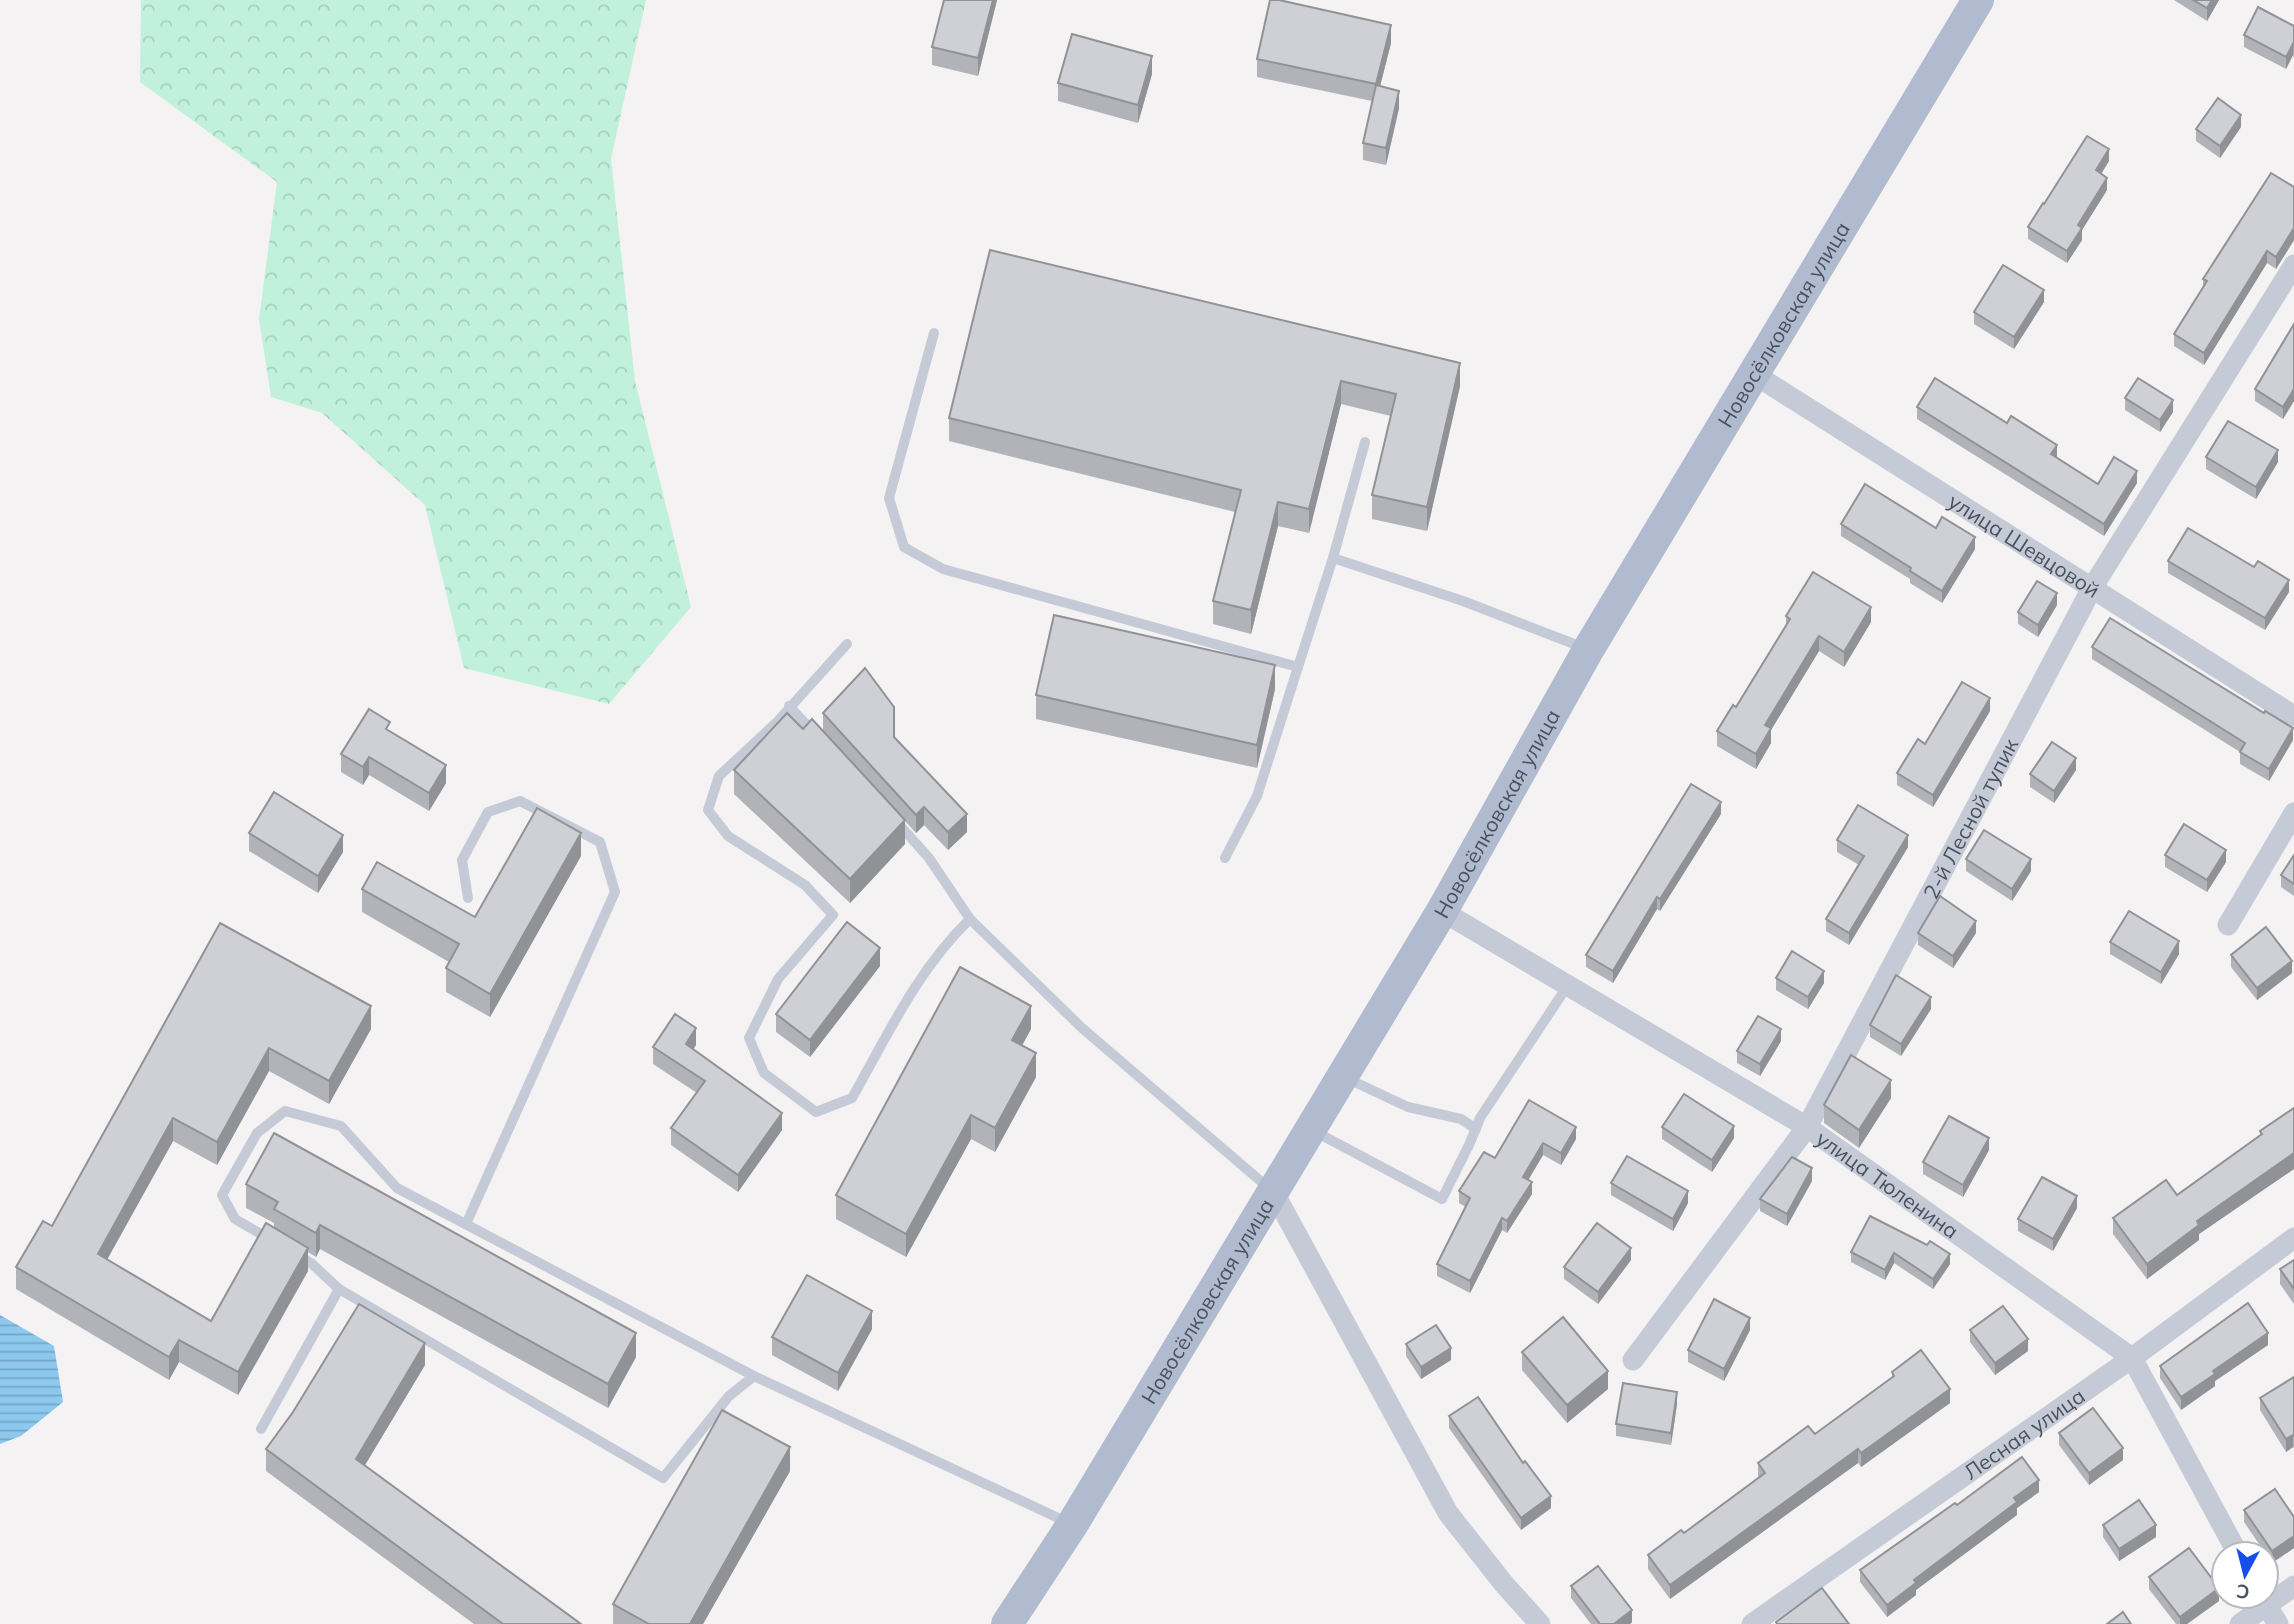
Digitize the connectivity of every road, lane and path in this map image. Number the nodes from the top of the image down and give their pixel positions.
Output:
1 (1978, 0) edge
2 (2294, 265) edge
3 (934, 333) dead end
4 (1754, 373) junction
5 (1365, 442) dead end
6 (1334, 558) junction
7 (2092, 588) junction
8 (848, 644) dead end
9 (1588, 650) junction
10 (1298, 667) junction
11 (789, 706) junction
12 (2294, 716) edge
13 (827, 747) edge
14 (2294, 813) edge
15 (892, 817) edge
16 (1225, 858) dead end
17 (468, 898) dead end
18 (1442, 911) junction
19 (970, 919) junction
20 (2228, 925) dead end
21 (1568, 985) junction
22 (1343, 1076) junction
23 (1807, 1127) junction
24 (1311, 1129) junction
25 (1476, 1129) junction
26 (1273, 1191) junction
27 (466, 1224) junction
28 (2294, 1238) edge
29 (279, 1244) edge
30 (289, 1250) edge
31 (339, 1289) junction
32 (2132, 1357) junction
33 (1633, 1360) dead end
34 (754, 1376) junction
35 (261, 1429) dead end
36 (1072, 1525) junction
37 (2230, 1540) edge
38 (2254, 1610) edge
39 (1007, 1624) edge
40 (1540, 1624) edge
41 (1752, 1624) edge
42 (2240, 1624) edge

1 - 4 main road, Новосёлковская улица
2 - 7 street, 2-й Лесной тупик
3 - 10 lane
4 - 7 street, улица Шевцовой
4 - 9 main road, Новосёлковская улица
5 - 6 lane
6 - 9 lane
6 - 10 lane
7 - 12 street, улица Шевцовой
7 - 23 street, 2-й Лесной тупик
8 - 11 lane
9 - 18 main road, Новосёлковская улица
10 - 16 lane
11 - 13 lane
11 - 19 lane
14 - 20 street
15 - 19 lane
17 - 27 lane
18 - 21 street, улица Тюленина
18 - 22 main road, Новосёлковская улица
19 - 26 lane
21 - 23 street, улица Тюленина
21 - 25 lane
22 - 24 main road, Новосёлковская улица
22 - 25 lane
23 - 32 street, улица Тюленина
23 - 33 street, 2-й Лесной тупик
24 - 25 lane
24 - 26 main road, Новосёлковская улица
26 - 36 main road, Новосёлковская улица
26 - 40 street
27 - 29 lane
27 - 34 lane
28 - 32 street, Лесная улица
30 - 31 lane
31 - 34 lane
31 - 35 lane
32 - 37 street, улица Тюленина
32 - 41 street, Лесная улица
34 - 36 lane
36 - 39 main road, Новосёлковская улица
38 - 42 street

